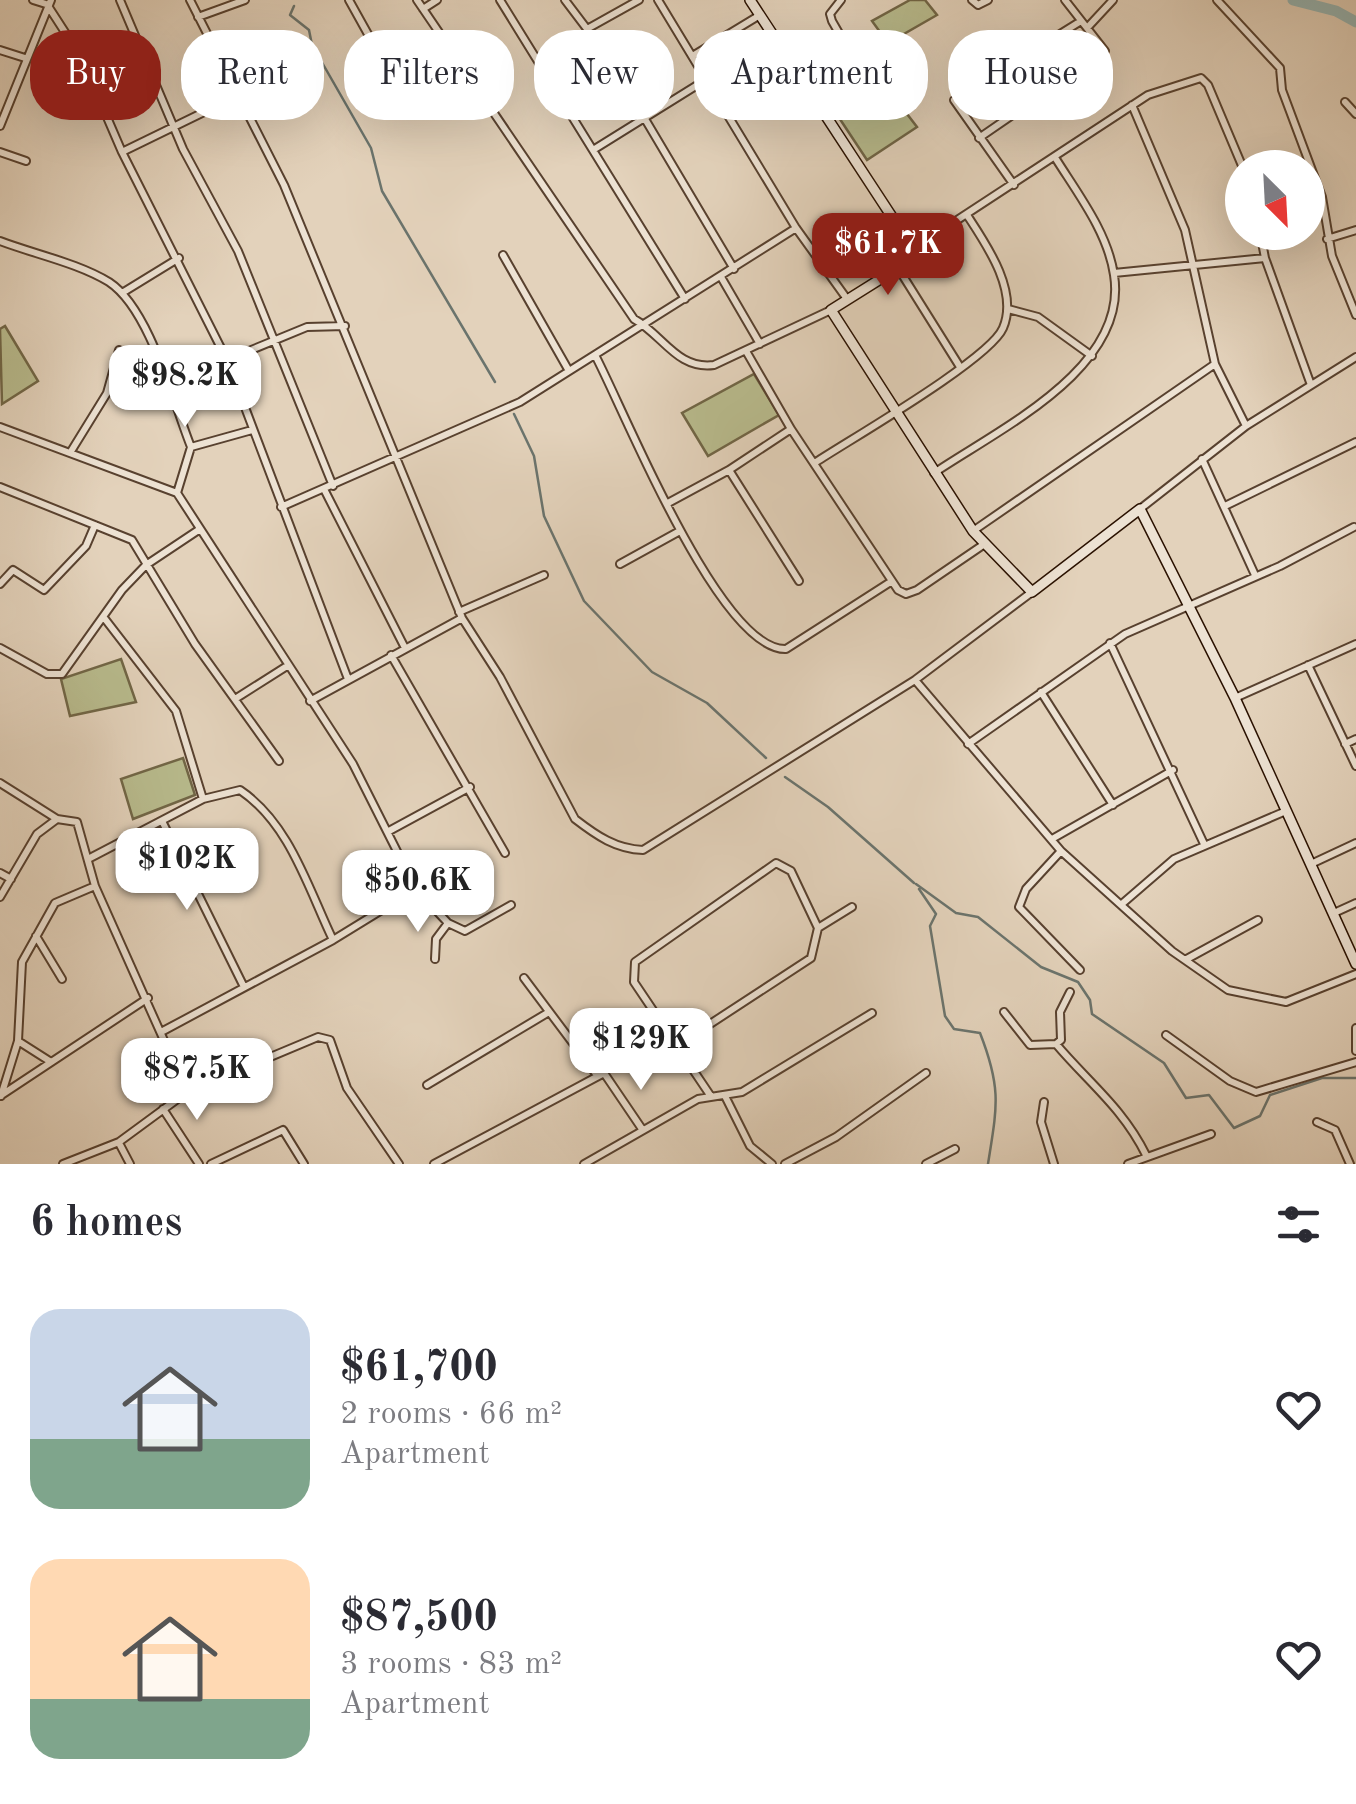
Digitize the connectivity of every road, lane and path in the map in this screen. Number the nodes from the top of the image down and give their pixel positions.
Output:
1 (34, 0) edge
2 (120, 0) edge
3 (190, 0) edge
4 (245, 0) edge
5 (349, 0) edge
6 (416, 0) edge
7 (436, 0) edge
8 (500, 0) edge
9 (565, 0) edge
10 (640, 0) edge
11 (658, 0) edge
12 (750, 0) edge
13 (841, 0) edge
14 (972, 0) edge
15 (988, 0) edge
16 (1065, 0) edge
17 (1113, 0) edge
18 (1217, 0) edge
19 (50, 3) edge
20 (423, 9) junction
21 (760, 15) junction
22 (198, 18) junction
23 (1084, 25) junction
24 (205, 30) edge
25 (366, 30) edge
26 (735, 30) edge
27 (770, 30) edge
28 (837, 30) edge
29 (1088, 30) edge
30 (0, 50) edge
31 (694, 55) edge
32 (25, 58) junction
33 (1345, 102) dead end
34 (1132, 105) junction
35 (1356, 114) edge
36 (190, 120) edge
37 (252, 120) edge
38 (643, 120) edge
39 (646, 120) edge
40 (731, 120) edge
41 (828, 120) edge
42 (1005, 120) edge
43 (0, 126) edge
44 (174, 128) junction
45 (979, 138) junction
46 (593, 150) junction
47 (1236, 150) edge
48 (0, 152) edge
49 (122, 152) junction
50 (1056, 159) junction
51 (26, 161) dead end
52 (1014, 185) junction
53 (967, 215) junction
54 (796, 228) junction
55 (1356, 230) edge
56 (1327, 239) junction
57 (0, 241) edge
58 (913, 249) junction
59 (1263, 250) edge
60 (503, 255) dead end
61 (179, 258) junction
62 (1264, 258) junction
63 (1193, 267) junction
64 (734, 268) junction
65 (898, 268) junction
66 (1114, 272) junction
67 (722, 276) junction
68 (122, 293) junction
69 (685, 298) junction
70 (848, 300) junction
71 (1007, 309) junction
72 (831, 310) junction
73 (1356, 315) edge
74 (644, 324) junction
75 (345, 326) junction
76 (275, 339) junction
77 (760, 344) junction
78 (118, 350) dead end
79 (746, 351) junction
80 (596, 354) junction
81 (1092, 356) junction
82 (1356, 357) edge
83 (226, 360) junction
84 (1215, 364) junction
85 (960, 367) junction
86 (569, 372) junction
87 (1311, 385) junction
88 (894, 412) junction
89 (1246, 426) junction
90 (0, 428) edge
91 (791, 429) junction
92 (252, 430) junction
93 (1356, 442) edge
94 (191, 447) junction
95 (70, 453) junction
96 (394, 458) junction
97 (1202, 459) junction
98 (816, 462) junction
99 (729, 470) junction
100 (934, 472) junction
101 (333, 486) junction
102 (0, 487) edge
103 (325, 491) junction
104 (177, 492) junction
105 (668, 503) junction
106 (1224, 506) junction
107 (281, 508) junction
108 (1140, 508) junction
109 (95, 525) junction
110 (1354, 527) edge
111 (200, 530) junction
112 (972, 531) junction
113 (678, 532) junction
114 (983, 544) junction
115 (146, 564) junction
116 (620, 564) dead end
117 (1255, 574) junction
118 (544, 575) dead end
119 (892, 581) junction
120 (800, 582) dead end
121 (0, 584) edge
122 (1032, 592) junction
123 (1189, 604) junction
124 (461, 615) junction
125 (105, 619) junction
126 (1110, 643) junction
127 (1356, 644) edge
128 (0, 648) edge
129 (404, 648) junction
130 (391, 656) junction
131 (1308, 665) junction
132 (288, 666) junction
133 (348, 678) junction
134 (915, 680) junction
135 (1041, 692) junction
136 (1235, 698) junction
137 (235, 699) junction
138 (310, 701) junction
139 (1356, 739) edge
140 (968, 744) junction
141 (1345, 744) junction
142 (280, 761) dead end
143 (1356, 766) edge
144 (1172, 770) junction
145 (0, 783) edge
146 (470, 787) junction
147 (203, 799) junction
148 (1112, 805) junction
149 (1288, 811) junction
150 (58, 819) junction
151 (162, 822) junction
152 (388, 831) junction
153 (1052, 839) junction
154 (1356, 843) edge
155 (1204, 844) junction
156 (1061, 852) junction
157 (504, 853) dead end
158 (90, 858) junction
159 (1311, 864) junction
160 (0, 873) edge
161 (11, 878) junction
162 (95, 886) junction
163 (416, 889) junction
164 (0, 897) edge
165 (1123, 903) junction
166 (1356, 903) edge
167 (511, 905) dead end
168 (852, 907) dead end
169 (1334, 912) junction
170 (1258, 920) dead end
171 (448, 924) junction
172 (818, 928) junction
173 (36, 936) junction
174 (333, 940) junction
175 (435, 958) dead end
176 (1184, 961) junction
177 (1356, 963) edge
178 (1080, 970) dead end
179 (1356, 974) edge
180 (524, 978) dead end
181 (62, 980) dead end
182 (244, 987) junction
183 (1070, 992) dead end
184 (148, 998) junction
185 (549, 1012) junction
186 (1004, 1012) dead end
187 (872, 1013) dead end
188 (1356, 1028) edge
189 (163, 1031) junction
190 (1166, 1035) dead end
191 (18, 1041) junction
192 (1056, 1044) junction
193 (678, 1045) junction
194 (1356, 1051) edge
195 (52, 1062) junction
196 (1356, 1062) edge
197 (596, 1074) junction
198 (926, 1074) dead end
199 (428, 1085) dead end
200 (187, 1092) junction
201 (710, 1095) junction
202 (0, 1096) edge
203 (725, 1096) junction
204 (1044, 1102) dead end
205 (163, 1109) junction
206 (1317, 1122) dead end
207 (642, 1129) junction
208 (1212, 1134) dead end
209 (119, 1142) junction
210 (955, 1149) dead end
211 (1146, 1154) junction
212 (594, 1161) edge
213 (63, 1164) edge
214 (130, 1164) edge
215 (199, 1164) edge
216 (211, 1164) edge
217 (304, 1164) edge
218 (399, 1164) edge
219 (434, 1164) edge
220 (584, 1164) edge
221 (772, 1164) edge
222 (785, 1164) edge
223 (926, 1164) edge
224 (1054, 1164) edge
225 (1128, 1164) edge
226 (1350, 1164) edge

1 - 19 street
2 - 44 street
3 - 22 street
4 - 22 street
5 - 25 street
6 - 20 street
7 - 20 street
8 - 46 street
9 - 10 street
11 - 31 street
12 - 21 street
13 - 28 street
14 - 15 street
16 - 23 street
17 - 23 street
18 - 56 street
19 - 32 street
19 - 49 street
20 - 74 street
21 - 26 street
21 - 27 street
22 - 24 street
23 - 29 street
23 - 45 street
30 - 32 street
32 - 43 street
33 - 35 street
34 - 47 street
34 - 50 street
34 - 63 street
36 - 44 street
37 - 75 street
38 - 46 street
39 - 64 street
40 - 54 street
41 - 58 street
42 - 45 street
44 - 49 street
44 - 76 street
45 - 52 street
46 - 69 street
48 - 51 street
49 - 61 street
50 - 52 street
50 - 66 street
52 - 53 street
53 - 58 street
53 - 71 street
54 - 64 street
54 - 70 street
55 - 56 street
56 - 73 street
57 - 68 street
58 - 65 street
59 - 62 street
60 - 86 street
61 - 68 street
61 - 83 street
62 - 63 street
62 - 87 street
63 - 66 street
63 - 84 street
64 - 67 street
65 - 70 street
65 - 85 street
66 - 81 street
67 - 69 street
67 - 77 street
68 - 94 street
69 - 74 street
70 - 72 street
71 - 81 street
71 - 85 street
72 - 77 street
72 - 88 street
74 - 79 street
74 - 80 street
75 - 76 street
75 - 96 street
76 - 83 street
76 - 101 street
77 - 79 street
78 - 95 street
79 - 91 street
80 - 86 street
80 - 105 street
81 - 100 street
82 - 87 street
83 - 92 street
84 - 89 street
84 - 112 street
85 - 88 street
86 - 96 street
87 - 89 street
88 - 98 street
88 - 100 street
89 - 97 street
90 - 95 street
91 - 98 street
91 - 99 street
92 - 94 street
92 - 107 street
93 - 106 street
94 - 104 street
95 - 104 street
96 - 101 street
96 - 124 street
97 - 106 street
97 - 108 street
98 - 119 street
99 - 105 street
99 - 120 street
100 - 112 street
101 - 103 street
102 - 109 street
103 - 107 street
103 - 129 street
104 - 111 street
105 - 113 street
106 - 117 street
107 - 133 street
108 - 122 street
108 - 123 street
109 - 115 street
109 - 121 street
110 - 117 street
111 - 115 street
111 - 132 street
112 - 114 street
113 - 116 street
113 - 119 street
114 - 119 street
114 - 122 street
115 - 125 street
115 - 137 street
117 - 123 street
118 - 124 street
122 - 134 street
123 - 126 street
123 - 136 street
124 - 129 street
124 - 134 street
125 - 128 street
125 - 147 street
126 - 135 street
126 - 144 street
127 - 131 street
129 - 130 street
130 - 133 street
130 - 146 street
131 - 136 street
131 - 141 street
132 - 137 street
132 - 138 street
133 - 138 street
134 - 140 street
135 - 140 street
135 - 148 street
136 - 149 street
137 - 142 street
138 - 152 street
139 - 141 street
140 - 153 street
141 - 143 street
144 - 148 street
144 - 155 street
145 - 150 street
146 - 152 street
146 - 157 street
147 - 151 street
147 - 174 street
148 - 153 street
149 - 155 street
149 - 159 street
150 - 158 street
150 - 161 street
151 - 158 street
151 - 182 street
152 - 163 street
153 - 156 street
154 - 159 street
155 - 165 street
156 - 165 street
156 - 178 street
158 - 162 street
159 - 169 street
160 - 161 street
161 - 164 street
162 - 173 street
162 - 184 street
163 - 171 street
163 - 174 street
165 - 176 street
166 - 169 street
167 - 171 street
168 - 172 street
169 - 177 street
170 - 176 street
171 - 175 street
172 - 193 street
172 - 193 street
173 - 181 street
173 - 191 street
174 - 182 street
176 - 179 street
180 - 185 street
182 - 189 street
183 - 192 street
184 - 189 street
184 - 195 street
185 - 197 street
185 - 199 street
186 - 192 street
187 - 203 street
188 - 194 street
189 - 200 street
190 - 196 street
191 - 195 street
191 - 202 street
192 - 211 street
193 - 201 street
195 - 202 street
197 - 207 street
197 - 219 street
198 - 222 street
200 - 205 street
200 - 218 street
201 - 203 street
201 - 207 street
203 - 221 street
204 - 224 street
205 - 209 street
205 - 215 street
206 - 226 street
207 - 212 street
208 - 211 street
209 - 213 street
209 - 214 street
210 - 223 street
211 - 225 street
212 - 220 street
216 - 217 street

